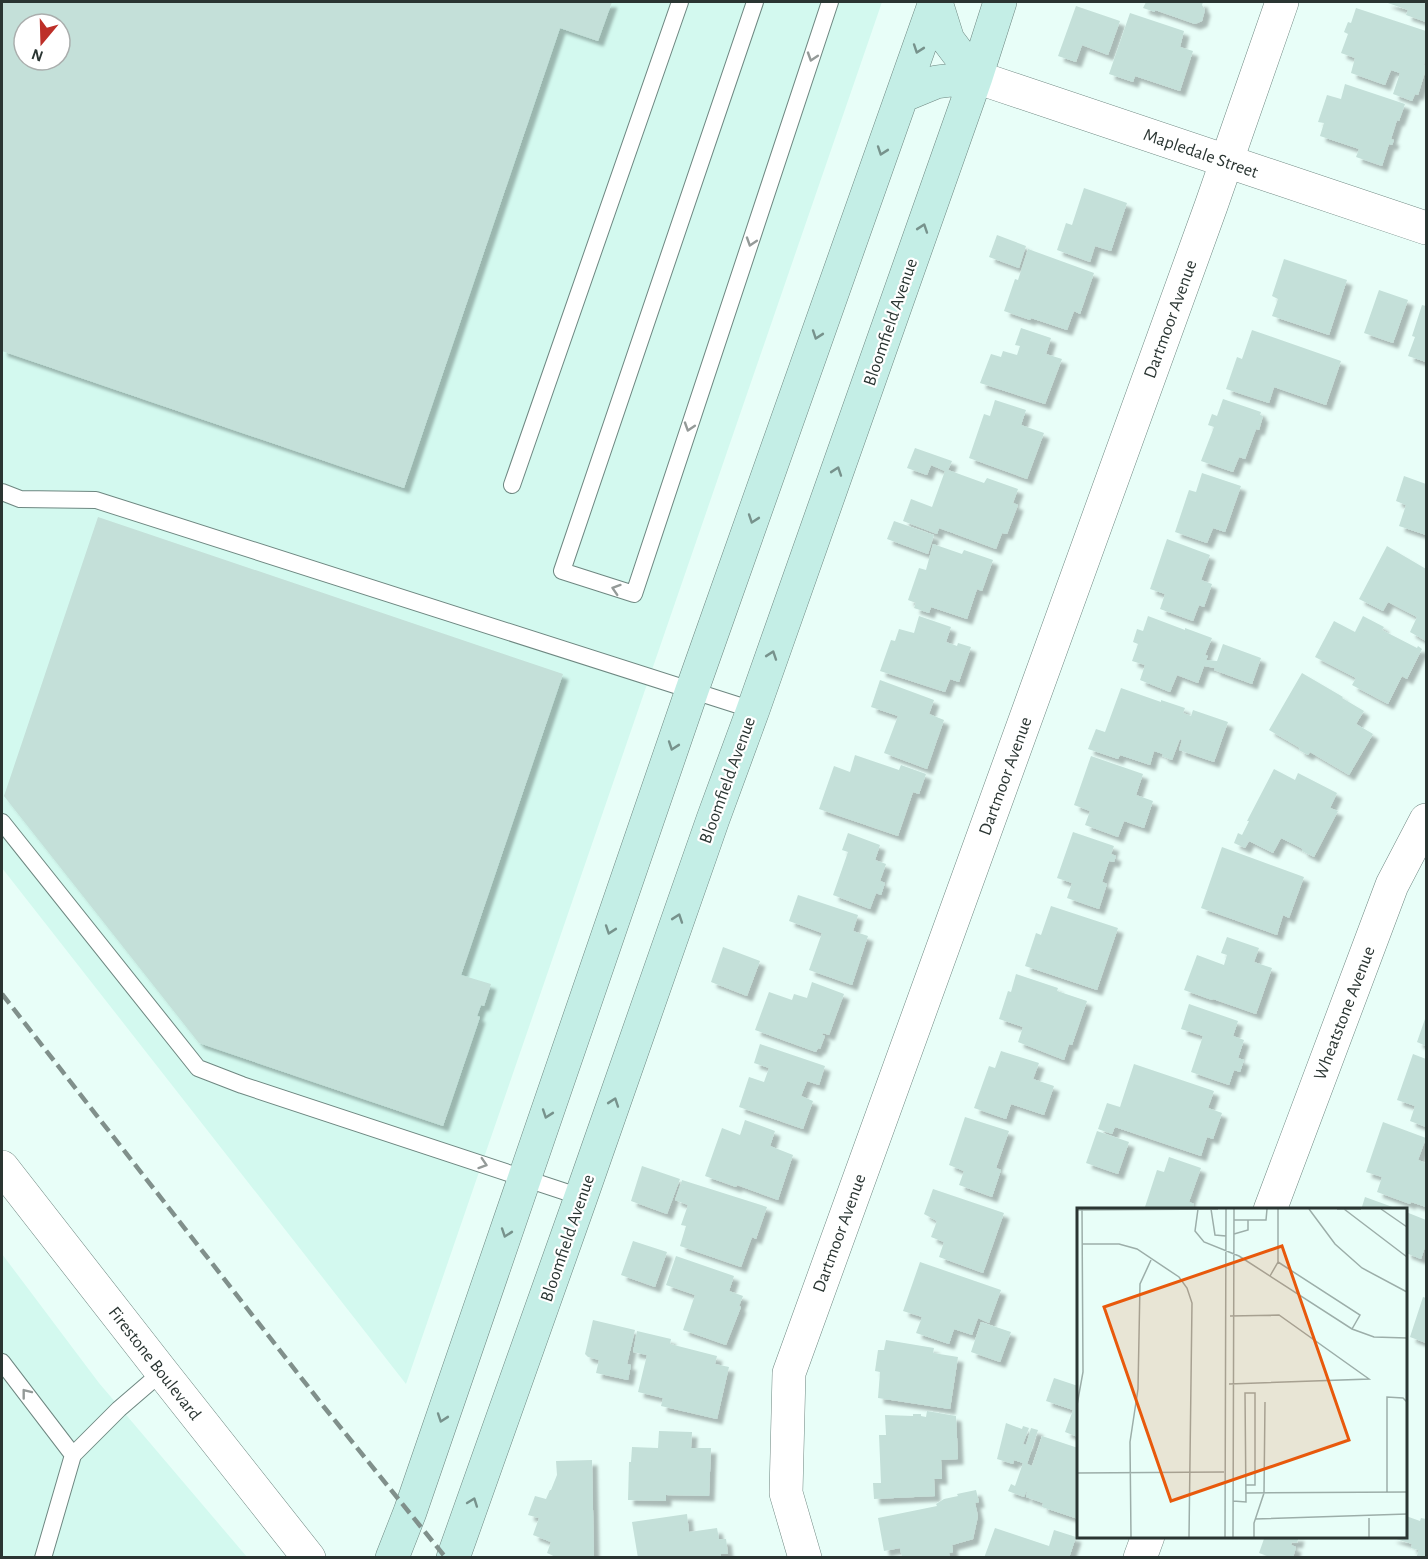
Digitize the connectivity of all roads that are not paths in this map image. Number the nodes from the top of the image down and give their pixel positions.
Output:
1 (680, 2) edge
2 (756, 2) edge
3 (830, 2) edge
4 (935, 2) edge
5 (1000, 2) edge
6 (1282, 2) edge
7 (976, 77) junction
8 (902, 96) junction
9 (1227, 161) junction
10 (1426, 228) edge
11 (512, 485) dead end
12 (2, 492) edge
13 (692, 690) junction
14 (753, 710) junction
15 (1426, 820) edge
16 (2, 822) edge
17 (2, 1167) edge
18 (525, 1178) junction
19 (581, 1197) junction
20 (1270, 1208) edge
21 (2, 1362) edge
22 (162, 1372) junction
23 (74, 1455) junction
24 (1147, 1538) edge
25 (43, 1557) edge
26 (309, 1557) edge
27 (392, 1557) edge
28 (453, 1557) edge
29 (805, 1557) edge
30 (1140, 1557) edge

1 - 11 lane
3 -> 2 lane
4 - 7 main road
4 -> 8 main road
5 - 7 main road, Bloomfield Avenue
6 - 9 street, Dartmoor Avenue
7 - 8 main road
7 - 9 street, Mapledale Street
14 -> 7 main road, Bloomfield Avenue
8 -> 13 main road
9 - 10 street, Mapledale Street
9 - 29 street, Dartmoor Avenue
12 - 13 lane
13 - 14 lane
13 -> 18 main road
19 -> 14 main road, Bloomfield Avenue
15 - 20 street, Wheatstone Avenue
16 -> 18 lane
17 - 22 street, Firestone Boulevard
18 - 19 lane
18 -> 27 main road
28 -> 19 main road, Bloomfield Avenue
23 -> 21 lane
22 - 23 lane
22 - 26 street, Firestone Boulevard
23 - 25 lane
24 - 30 street

